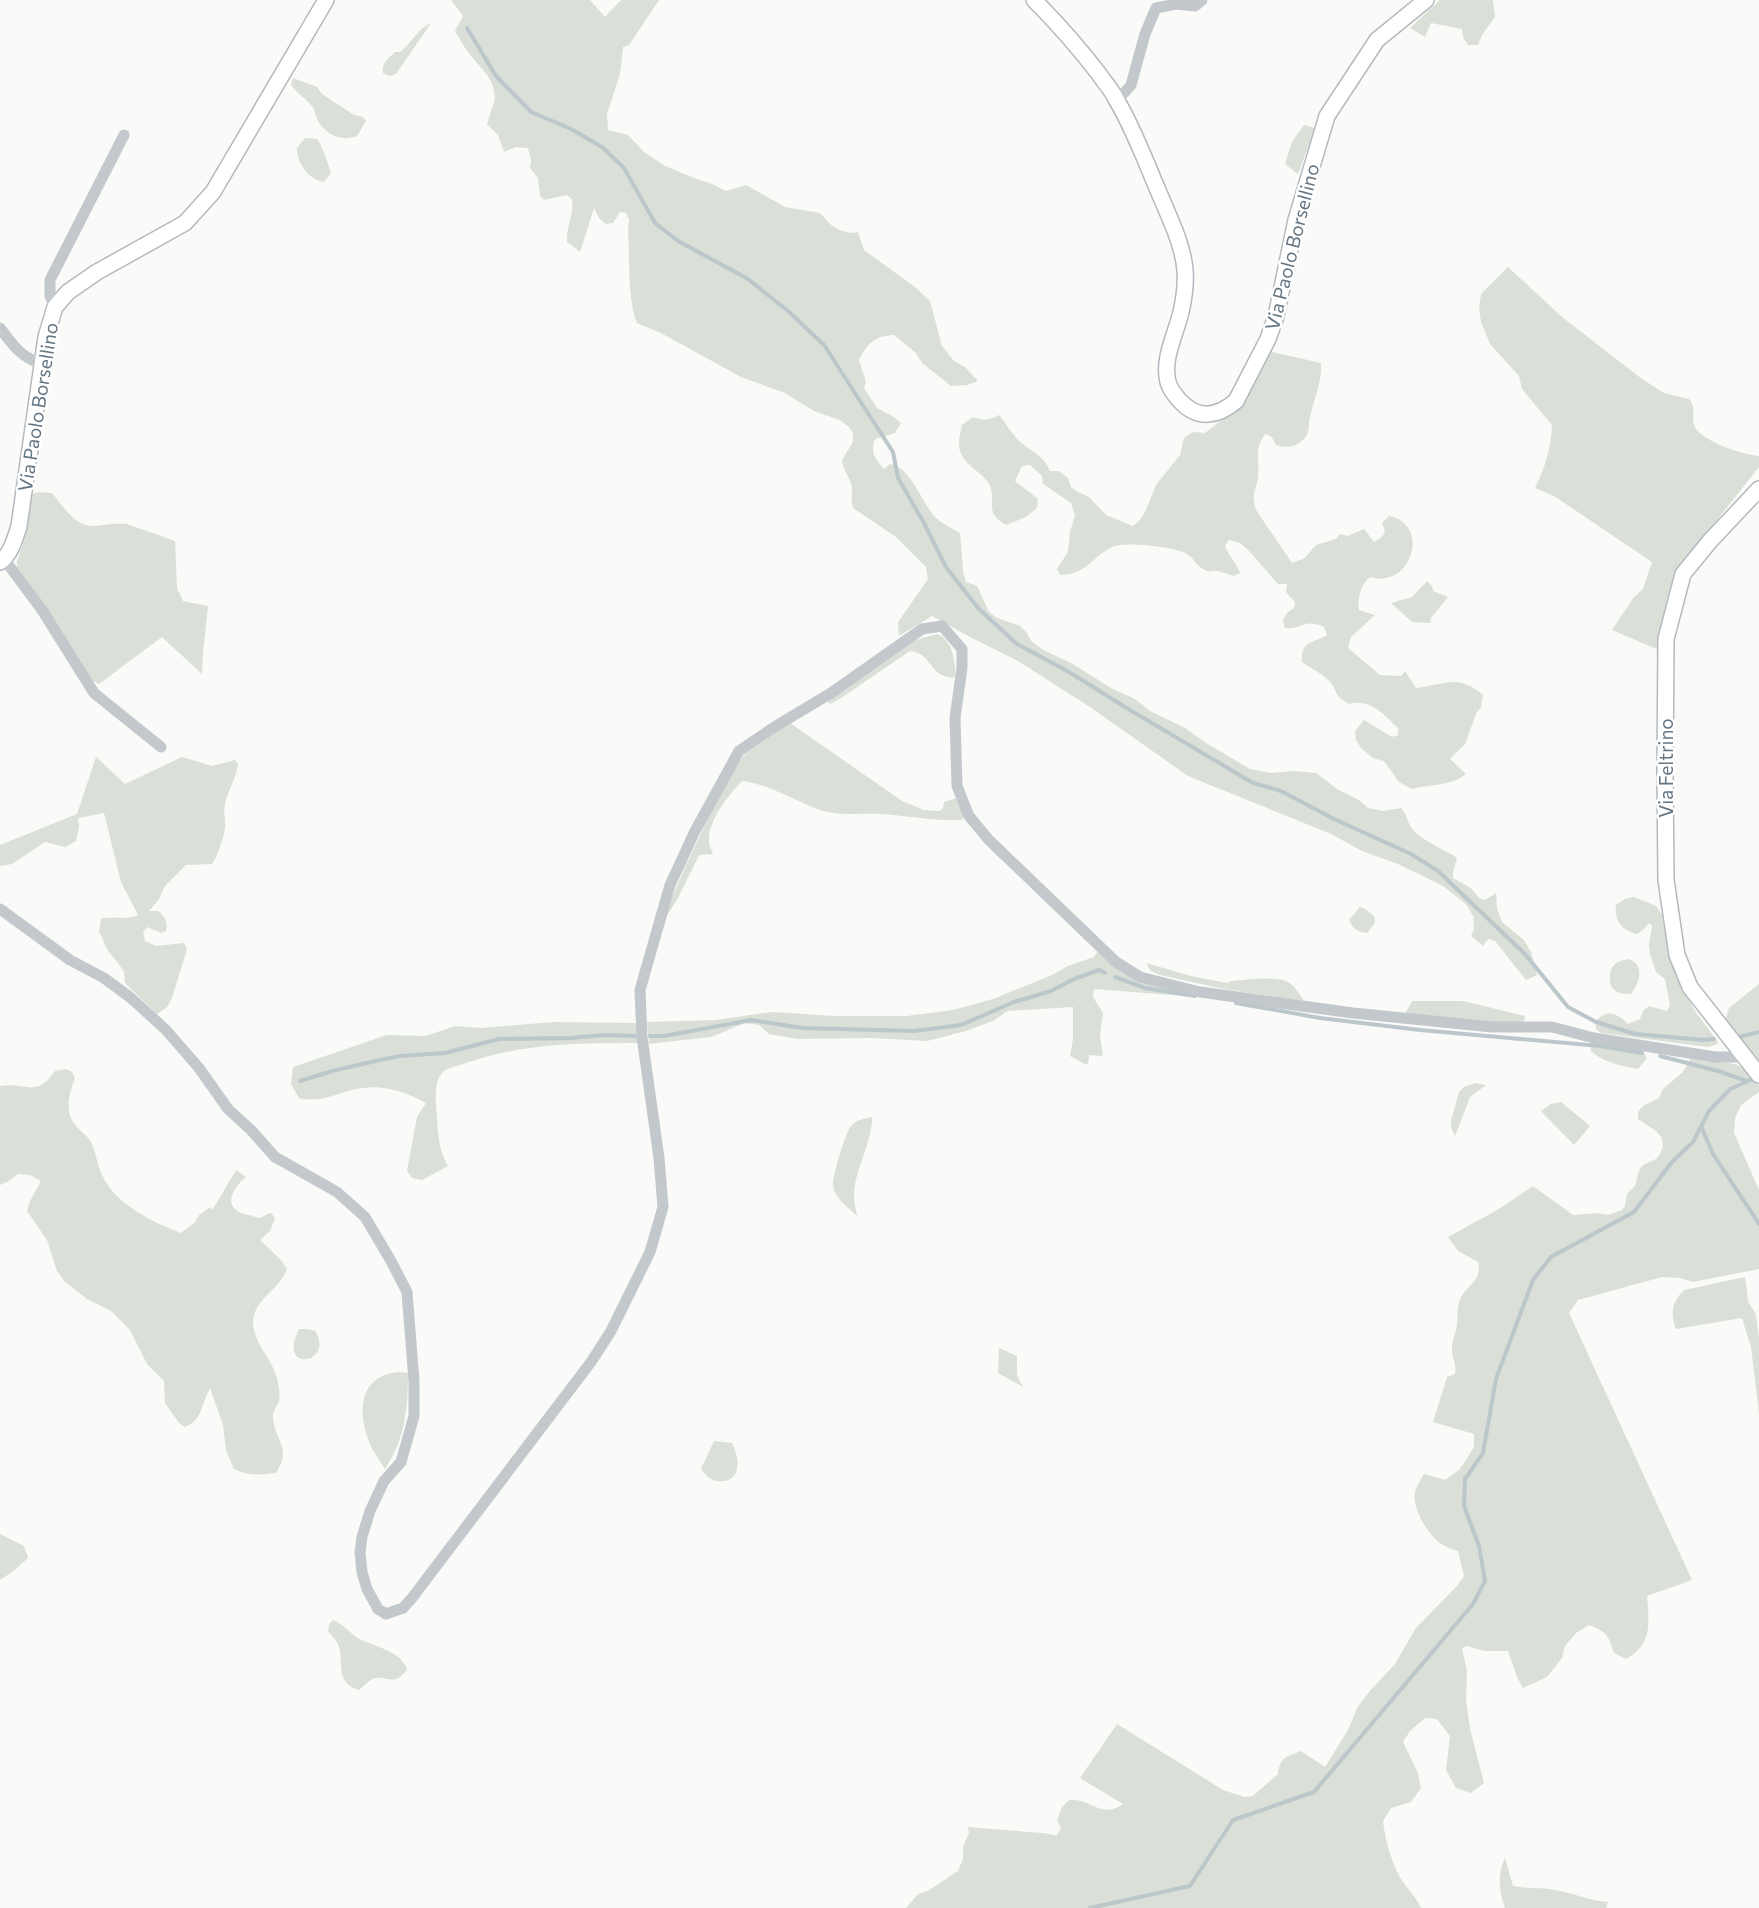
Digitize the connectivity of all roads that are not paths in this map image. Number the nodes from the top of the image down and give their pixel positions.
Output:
1 (326, 0) edge
2 (1034, 0) edge
3 (1202, 0) edge
4 (1426, 0) edge
5 (1116, 98) junction
6 (124, 135) dead end
7 (55, 307) junction
8 (0, 328) edge
9 (42, 364) junction
10 (1759, 489) edge
11 (2, 560) edge
12 (161, 747) dead end
13 (0, 909) edge
14 (1744, 1057) junction
15 (1759, 1075) edge

1 - 7 street, Via Paolo Borsellino
2 - 5 street, Via Paolo Borsellino
3 - 5 street
4 - 5 street, Via Paolo Borsellino
6 - 7 street
7 - 9 street, Via Paolo Borsellino
8 - 9 street
9 - 11 street, Via Paolo Borsellino
10 - 14 street, Via Feltrino
11 - 12 street
13 - 14 street
14 - 15 street, Via Feltrino

